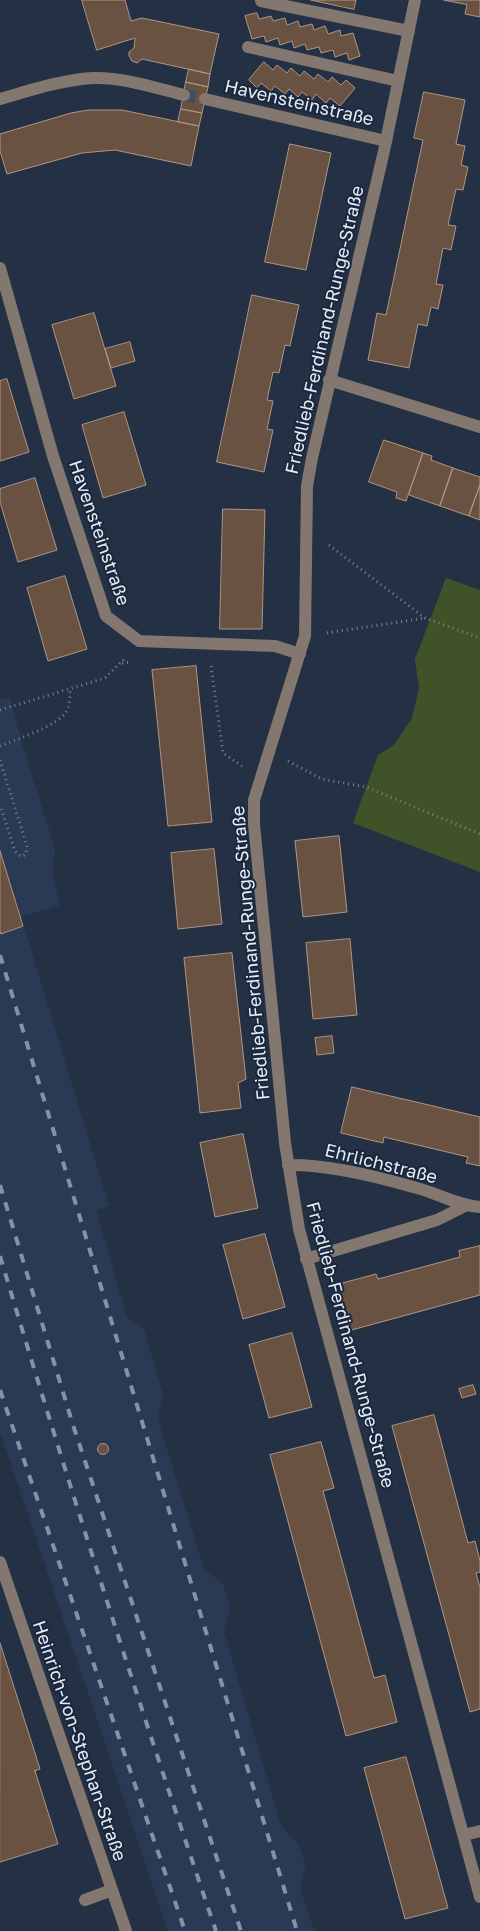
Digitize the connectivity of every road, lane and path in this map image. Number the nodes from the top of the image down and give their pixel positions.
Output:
1 (416, 0) edge
2 (260, 1) dead end
3 (409, 31) junction
4 (248, 47) dead end
5 (398, 81) junction
6 (184, 94) tunnel mouth
7 (0, 99) edge
8 (205, 99) tunnel mouth
9 (386, 141) junction
10 (0, 268) edge
11 (328, 380) junction
12 (480, 426) edge
13 (307, 532) junction
14 (425, 618) junction
15 (304, 636) junction
16 (480, 638) edge
17 (139, 641) junction
18 (300, 654) junction
19 (132, 662) dead end
20 (122, 663) junction
21 (206, 663) dead end
22 (70, 690) junction
23 (0, 710) edge
24 (0, 746) edge
25 (269, 755) junction
26 (0, 760) edge
27 (260, 778) junction
28 (0, 805) edge
29 (480, 834) edge
30 (288, 1165) junction
31 (465, 1206) junction
32 (480, 1207) edge
33 (306, 1258) junction
34 (0, 1562) edge
35 (480, 1831) edge
36 (464, 1835) junction
37 (112, 1890) junction
38 (480, 1897) edge
39 (85, 1900) dead end
40 (126, 1931) edge

1 - 3 street, Friedlieb-Ferdinand-Runge-Straße
2 - 3 street
3 - 5 street, Friedlieb-Ferdinand-Runge-Straße
4 - 5 street
5 - 9 street, Friedlieb-Ferdinand-Runge-Straße
6 - 7 street
8 - 9 street, Havensteinstraße
9 - 11 street, Friedlieb-Ferdinand-Runge-Straße
10 - 17 street, Havensteinstraße
11 - 12 street
11 - 13 street, Friedlieb-Ferdinand-Runge-Straße
13 - 14 path
13 - 15 street, Friedlieb-Ferdinand-Runge-Straße
14 - 15 path
14 - 16 path
15 - 18 street, Friedlieb-Ferdinand-Runge-Straße
17 - 18 street
17 - 20 path
18 - 25 street, Friedlieb-Ferdinand-Runge-Straße
19 - 20 path
20 - 22 path
21 - 27 path
22 - 23 path
22 - 24 path
25 - 27 street, Friedlieb-Ferdinand-Runge-Straße
25 - 29 path
26 - 28 path
27 - 30 street, Friedlieb-Ferdinand-Runge-Straße
30 - 31 street, Ehrlichstraße
30 - 33 street, Friedlieb-Ferdinand-Runge-Straße
31 - 32 street, Ehrlichstraße
31 - 33 street
33 - 36 street, Friedlieb-Ferdinand-Runge-Straße
34 - 37 street, Heinrich-von-Stephan-Straße
35 - 36 street
36 - 38 street, Friedlieb-Ferdinand-Runge-Straße
37 - 39 street
37 - 40 street, Heinrich-von-Stephan-Straße

